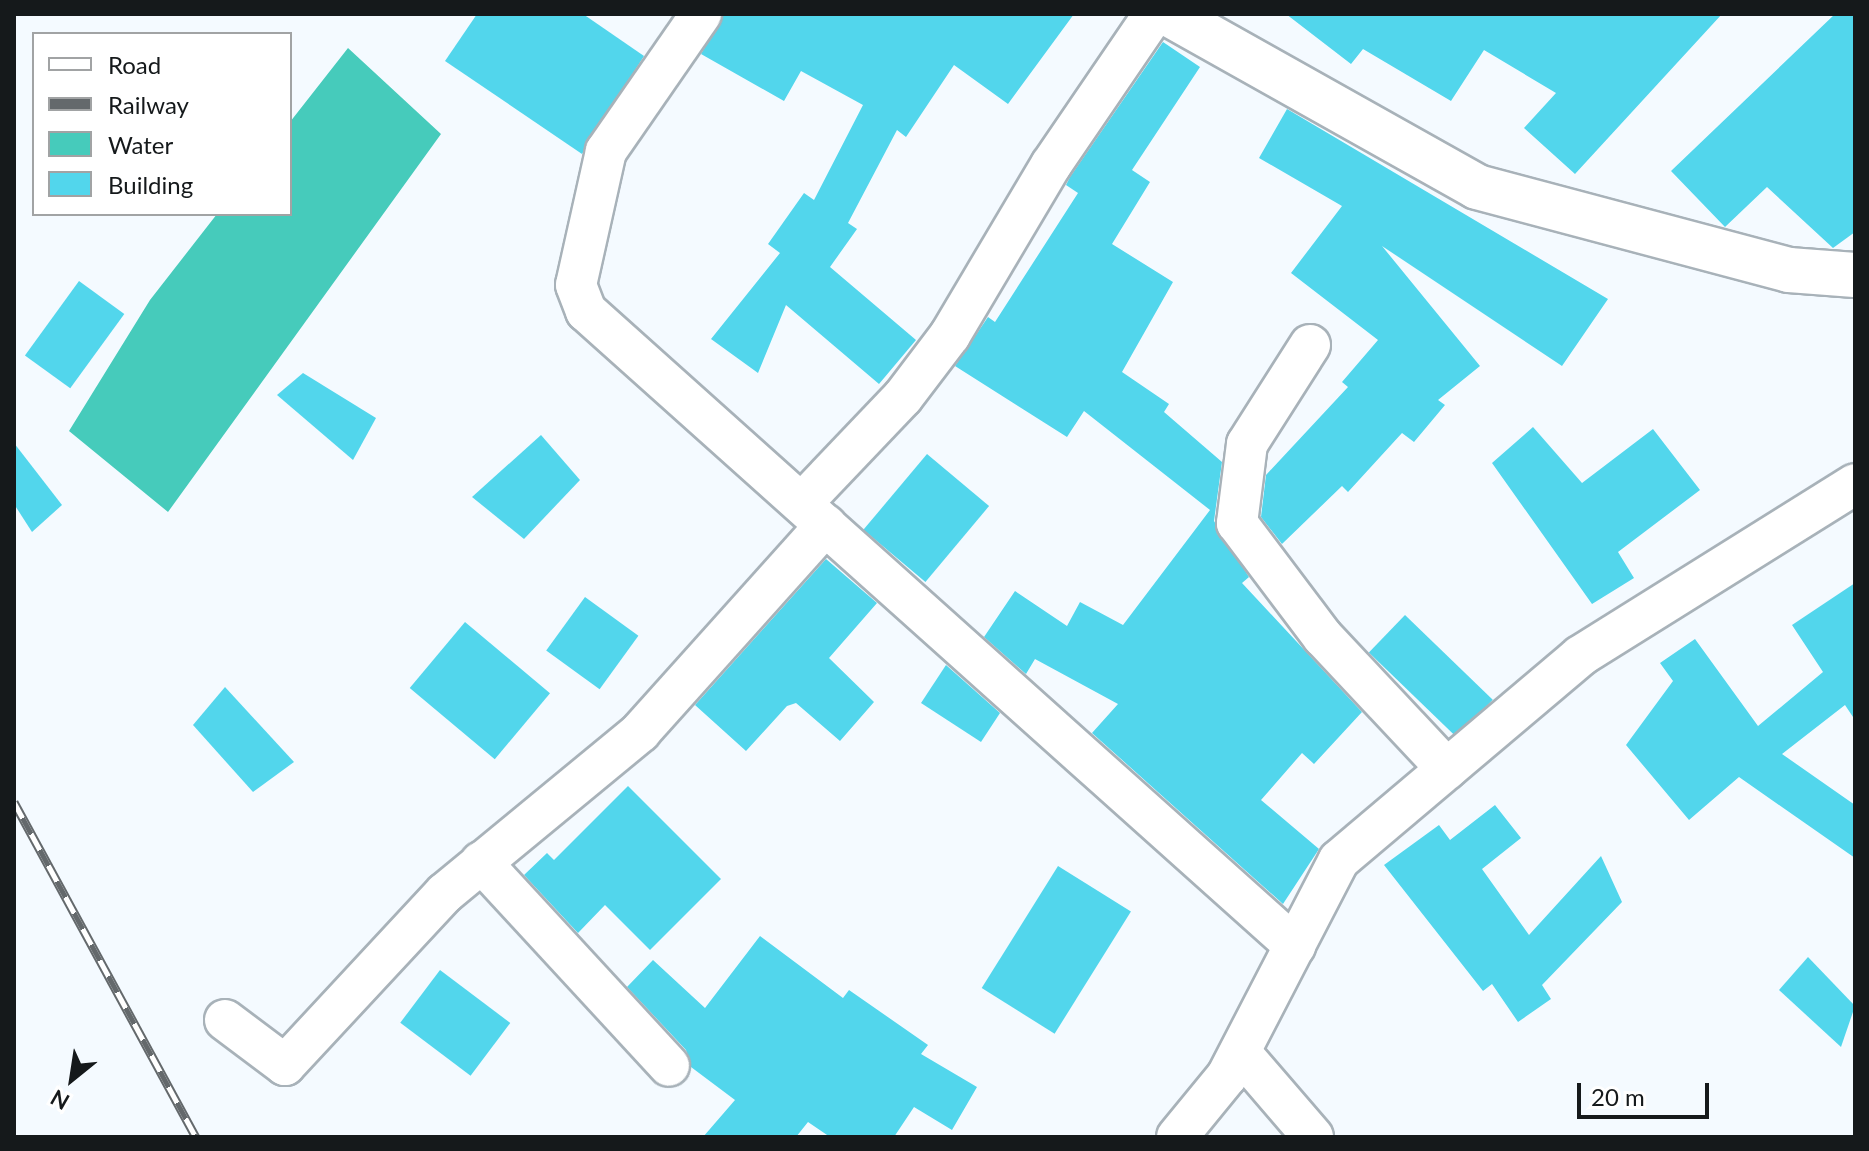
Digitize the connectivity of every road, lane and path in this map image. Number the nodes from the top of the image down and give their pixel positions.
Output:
1 (701, 14) edge
2 (1154, 14) edge
3 (1169, 14) edge
4 (1855, 275) edge
5 (1310, 345) dead end
6 (1855, 484) edge
7 (814, 514) junction
8 (1447, 769) junction
9 (481, 862) junction
10 (1295, 946) junction
11 (225, 1020) dead end
12 (1240, 1052) junction
13 (669, 1066) dead end
14 (1177, 1137) edge
15 (1313, 1137) edge

1 - 7 street
2 - 7 street
3 - 4 street
5 - 8 street
6 - 8 street
7 - 9 street
7 - 10 street
8 - 10 street
9 - 11 street
9 - 13 street
10 - 12 street
12 - 14 street
12 - 15 street

